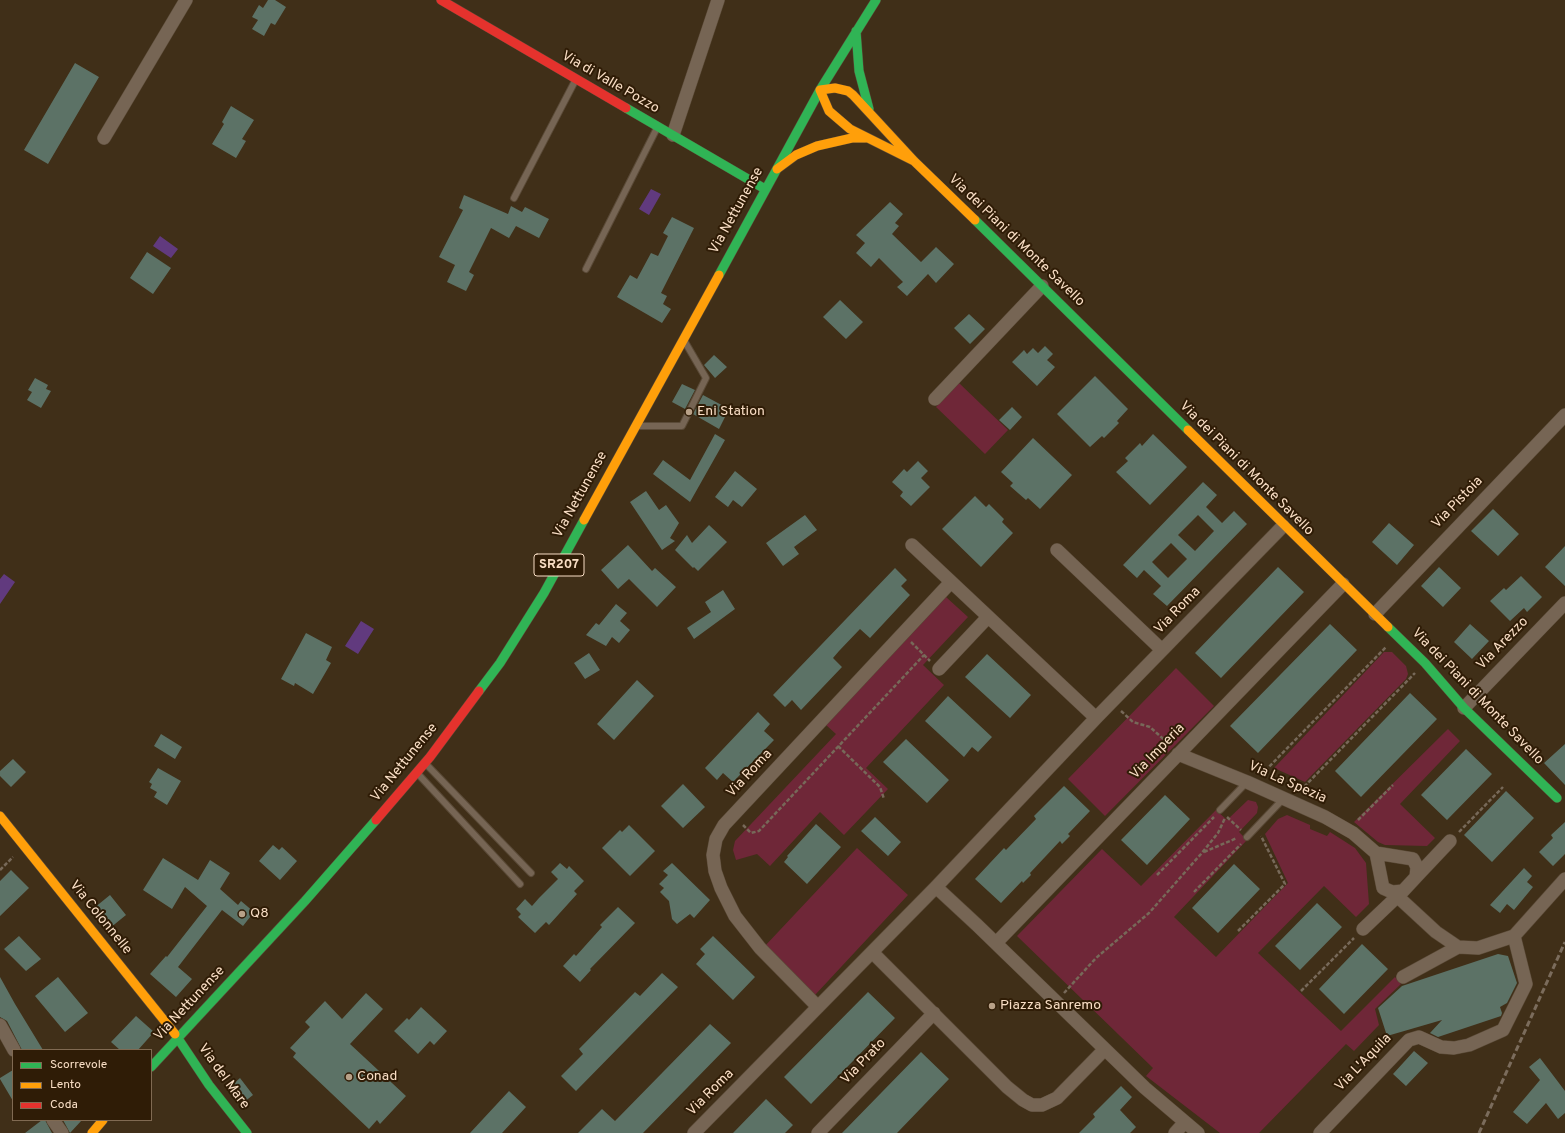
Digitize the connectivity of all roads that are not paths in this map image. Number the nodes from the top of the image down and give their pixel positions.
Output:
1 (186, 0) edge
2 (441, 0) edge
3 (718, 0) edge
4 (876, 0) edge
5 (856, 31) junction
6 (576, 79) junction
7 (820, 90) junction
8 (872, 115) junction
9 (658, 127) junction
10 (673, 136) junction
11 (104, 138) dead end
12 (865, 138) junction
13 (914, 161) junction
14 (776, 170) junction
15 (765, 189) junction
16 (514, 198) dead end
17 (586, 269) dead end
18 (1042, 286) junction
19 (684, 338) junction
20 (935, 399) dead end
21 (1565, 415) edge
22 (636, 426) junction
23 (1283, 526) junction
24 (912, 545) dead end
25 (1057, 550) dead end
26 (951, 582) junction
27 (1344, 584) junction
28 (1563, 609) edge
29 (1375, 614) junction
30 (988, 617) junction
31 (1162, 650) junction
32 (939, 669) road end
33 (1464, 708) junction
34 (1096, 718) junction
35 (1178, 754) junction
36 (425, 763) junction
37 (417, 772) junction
38 (1250, 783) junction
39 (1557, 798) dead end
40 (1287, 799) junction
41 (1220, 810) road end
42 (0, 816) edge
43 (1246, 836) road end
44 (1450, 841) road end
45 (1376, 853) junction
46 (1435, 857) junction
47 (1413, 859) junction
48 (530, 873) dead end
49 (1416, 877) junction
50 (1565, 879) edge
51 (520, 884) dead end
52 (936, 887) junction
53 (1383, 888) junction
54 (1400, 893) junction
55 (1383, 910) junction
56 (1363, 929) road end
57 (1514, 936) junction
58 (996, 943) junction
59 (1458, 947) junction
60 (872, 952) junction
61 (1403, 977) dead end
62 (818, 1007) junction
63 (934, 1013) junction
64 (0, 1025) edge
65 (178, 1037) junction
66 (13, 1049) edge
67 (1104, 1050) junction
68 (152, 1066) edge
69 (54, 1121) edge
70 (102, 1121) edge
71 (1184, 1123) junction
72 (62, 1133) edge
73 (92, 1133) edge
74 (247, 1133) edge
75 (694, 1133) edge
76 (818, 1133) edge
77 (1175, 1133) edge
78 (1198, 1133) edge
79 (1320, 1133) edge

1 - 11 street
2 - 6 street, Via di Valle Pozzo
3 - 10 street
4 - 5 street, Via Nettunense / SR207
5 - 7 street, Via Nettunense / SR207
5 - 8 street
6 - 9 street, Via di Valle Pozzo
6 - 16 lane
7 - 8 street
7 - 12 street
7 - 14 street, Via Nettunense / SR207
8 - 13 street
9 - 10 street, Via di Valle Pozzo
9 - 17 lane
10 - 15 street, Via di Valle Pozzo
12 - 13 street
12 - 14 street
13 - 18 street, Via dei Piani di Monte Savello
14 - 15 street, Via Nettunense / SR207
15 - 19 street, Via Nettunense / SR207
18 - 20 street
18 - 23 street, Via dei Piani di Monte Savello
19 - 22 street, Via Nettunense / SR207
19 - 22 lane
21 - 29 street, Via Pistoia
22 - 36 street, Via Nettunense / SR207
23 - 27 street, Via dei Piani di Monte Savello
23 - 31 street, Via Roma
24 - 26 street
25 - 31 street
26 - 30 street
26 - 62 street, Via Roma
27 - 29 street, Via dei Piani di Monte Savello
27 - 35 street, Via Imperia
28 - 33 street, Via Arezzo
29 - 33 street, Via dei Piani di Monte Savello
30 - 32 street
30 - 34 street
31 - 34 street, Via Roma
33 - 39 street, Via dei Piani di Monte Savello
34 - 52 street, Via Roma
35 - 38 street, Via La Spezia
35 - 58 street, Via Imperia
36 - 37 street, Via Nettunense / SR207
36 - 48 lane
37 - 51 lane
37 - 65 street, Via Nettunense / SR207
38 - 40 street, Via La Spezia
38 - 41 lane
40 - 43 lane
40 - 45 street, Via La Spezia
42 - 65 street, Via Colonnelle
44 - 46 street
45 - 47 street
45 - 53 street
46 - 47 street
46 - 49 street
47 - 49 street
49 - 54 street
50 - 57 street
52 - 58 street
52 - 60 street, Via Roma
53 - 54 street
53 - 55 street
54 - 55 street
54 - 59 street
55 - 56 street
57 - 59 street
57 - 79 street, Via L'Aquila
58 - 67 street
59 - 61 street
60 - 62 street, Via Roma
60 - 63 street
62 - 75 street, Via Roma
63 - 67 street
63 - 76 street, Via Prato
64 - 66 street
65 - 68 street, Via Nettunense / SR207
65 - 74 street, Via del Mare
67 - 71 street
69 - 72 street
70 - 73 street
71 - 77 street
71 - 78 street

